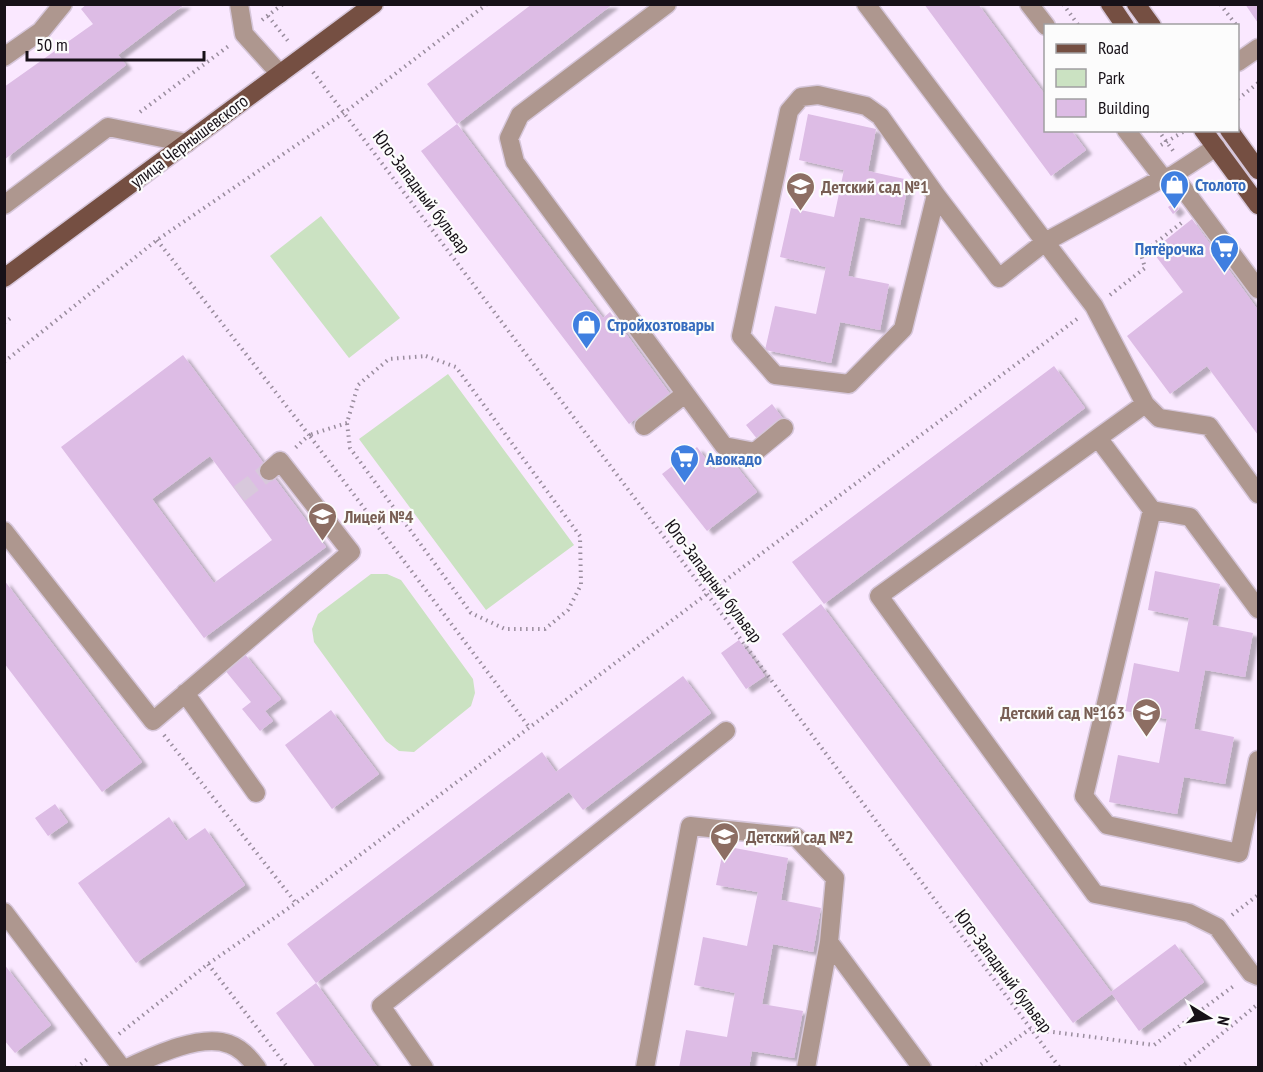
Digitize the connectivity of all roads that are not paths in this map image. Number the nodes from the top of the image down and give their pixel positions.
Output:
1 (63, 4) edge
2 (238, 4) edge
3 (667, 4) edge
4 (866, 4) edge
5 (1029, 4) edge
6 (1110, 4) edge
7 (1136, 4) edge
8 (371, 5) edge
9 (1044, 24) edge
10 (1124, 24) edge
11 (1151, 24) edge
12 (1258, 48) edge
13 (4, 57) edge
14 (1239, 61) edge
15 (280, 74) junction
16 (1128, 132) edge
17 (1205, 132) edge
18 (1232, 133) edge
19 (187, 143) junction
20 (1216, 147) junction
21 (1258, 170) edge
22 (1168, 177) junction
23 (936, 195) junction
24 (4, 205) edge
25 (1258, 205) edge
26 (1045, 242) junction
27 (4, 278) edge
28 (1258, 289) edge
29 (685, 394) junction
30 (1145, 404) junction
31 (644, 426) dead end
32 (784, 428) dead end
33 (1098, 438) junction
34 (275, 466) road end
35 (1258, 494) edge
36 (1152, 510) junction
37 (4, 531) edge
38 (1258, 609) edge
39 (184, 693) junction
40 (726, 731) dead end
41 (1258, 760) edge
42 (256, 793) dead end
43 (4, 912) edge
44 (829, 942) junction
45 (1255, 975) edge
46 (122, 1068) edge
47 (127, 1068) edge
48 (257, 1068) edge
49 (424, 1068) edge
50 (645, 1068) edge
51 (806, 1068) edge
52 (922, 1068) edge

1 - 13 lane
2 - 15 lane
3 - 29 lane
4 - 26 lane
5 - 9 lane
6 - 10 main road
7 - 11 main road
8 - 15 main road, улица Чернышевского
12 - 14 lane
15 - 19 main road, улица Чернышевского
16 - 22 lane
17 - 20 main road
18 - 20 main road
18 - 21 main road
19 - 24 lane
19 - 27 main road, улица Чернышевского
20 - 22 lane
20 - 25 main road
22 - 26 lane
22 - 28 lane
23 - 23 lane
23 - 26 lane
26 - 30 lane
29 - 31 lane
29 - 32 lane
30 - 33 lane
30 - 35 lane
33 - 36 lane
33 - 45 lane
34 - 39 lane
36 - 38 lane
36 - 41 lane
37 - 39 lane
39 - 42 lane
40 - 49 lane
43 - 46 lane
44 - 50 lane
44 - 51 lane
44 - 52 lane
47 - 48 lane

